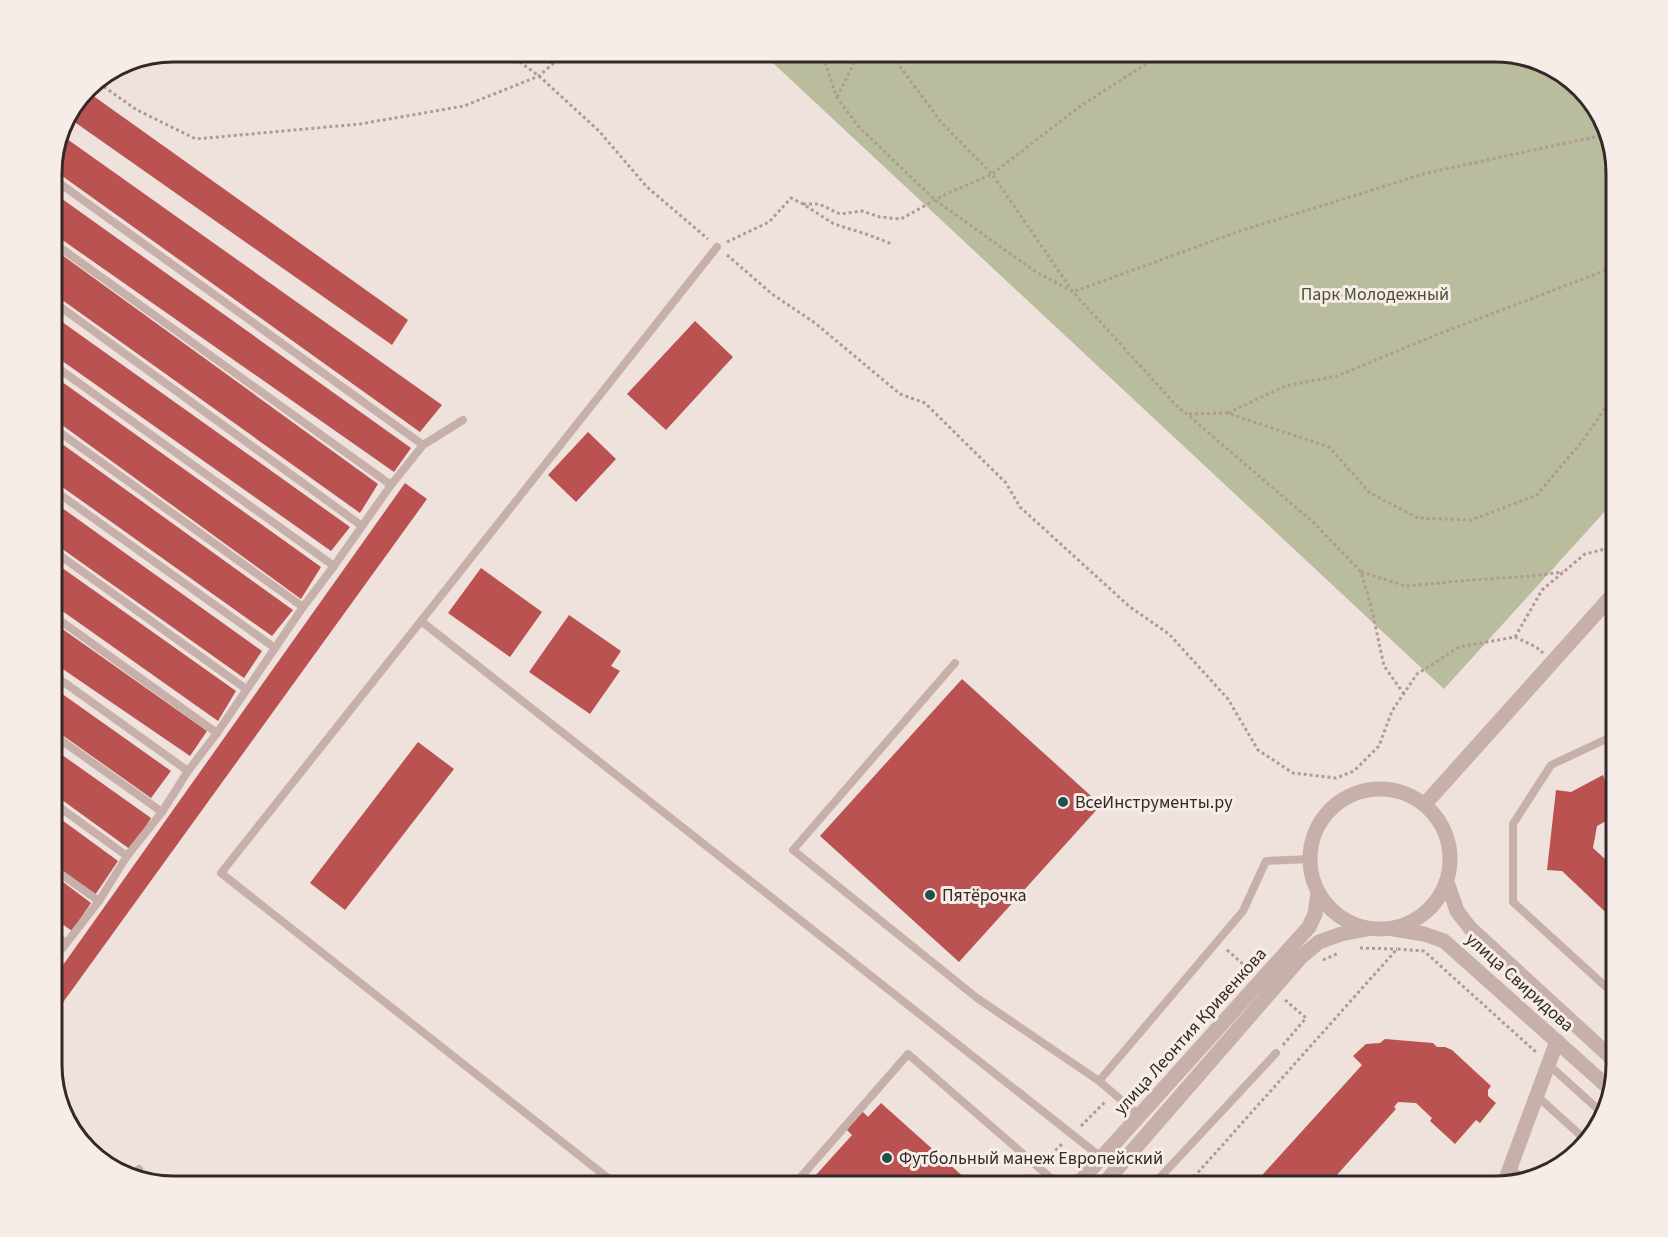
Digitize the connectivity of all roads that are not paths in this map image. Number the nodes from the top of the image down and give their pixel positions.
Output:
1 (62, 185) edge
2 (717, 247) road end
3 (62, 250) edge
4 (62, 308) edge
5 (62, 371) edge
6 (463, 420) dead end
7 (62, 434) edge
8 (423, 445) junction
9 (391, 485) junction
10 (62, 496) edge
11 (362, 526) junction
12 (62, 557) edge
13 (334, 566) junction
14 (1606, 602) edge
15 (303, 607) junction
16 (421, 621) junction
17 (62, 622) edge
18 (275, 648) junction
19 (955, 663) dead end
20 (62, 681) edge
21 (246, 689) junction
22 (217, 733) junction
23 (1606, 739) edge
24 (62, 742) edge
25 (188, 771) junction
26 (1425, 804) junction
27 (62, 809) edge
28 (162, 812) junction
29 (128, 856) junction
30 (1311, 859) junction
31 (62, 875) edge
32 (1448, 885) junction
33 (1318, 893) junction
34 (99, 901) junction
35 (1367, 929) junction
36 (1394, 929) junction
37 (62, 940) edge
38 (66, 943) junction
39 (62, 948) edge
40 (1606, 987) edge
41 (1557, 1041) junction
42 (1276, 1053) road end
43 (1606, 1053) edge
44 (1548, 1064) junction
45 (1099, 1081) junction
46 (1605, 1084) edge
47 (1537, 1096) junction
48 (1597, 1109) edge
49 (1140, 1116) junction
50 (1580, 1135) edge
51 (1102, 1158) junction
52 (1510, 1167) junction
53 (1517, 1173) edge
54 (1507, 1175) edge
55 (605, 1176) edge
56 (803, 1176) edge
57 (1048, 1176) edge
58 (1085, 1176) edge
59 (1111, 1176) edge
60 (1161, 1176) edge

1 - 8 lane
2 - 16 lane
3 - 9 lane
4 - 11 lane
5 - 13 lane
6 - 8 lane
7 - 15 lane
8 - 9 lane
9 - 11 lane
10 - 18 lane
11 - 13 lane
12 - 21 lane
13 - 15 lane
14 - 26 street
15 - 18 lane
16 - 51 lane
16 - 55 lane
17 - 22 lane
18 - 21 lane
19 - 45 lane
20 - 25 lane
21 - 22 lane
22 - 25 lane
23 - 40 lane
24 - 28 lane
25 - 28 lane
26 - 30 street
26 - 32 street
27 - 29 lane
28 - 29 lane
29 - 34 lane
30 - 33 street
30 - 45 lane
31 - 34 lane
32 - 36 street
32 - 43 street, улица Свиридова
33 - 35 street
33 - 49 street, улица Леонтия Кривенкова
34 - 38 lane
35 - 36 street
35 - 59 street, улица Леонтия Кривенкова
36 - 41 street, улица Свиридова
37 - 38 lane
38 - 39 lane
41 - 44 street
41 - 46 street, улица Свиридова
42 - 60 lane
44 - 47 street
44 - 48 lane
45 - 49 lane
47 - 50 lane
47 - 52 street
49 - 51 street, улица Леонтия Кривенкова
51 - 58 street, улица Леонтия Кривенкова
52 - 53 lane
52 - 54 street
56 - 57 lane

